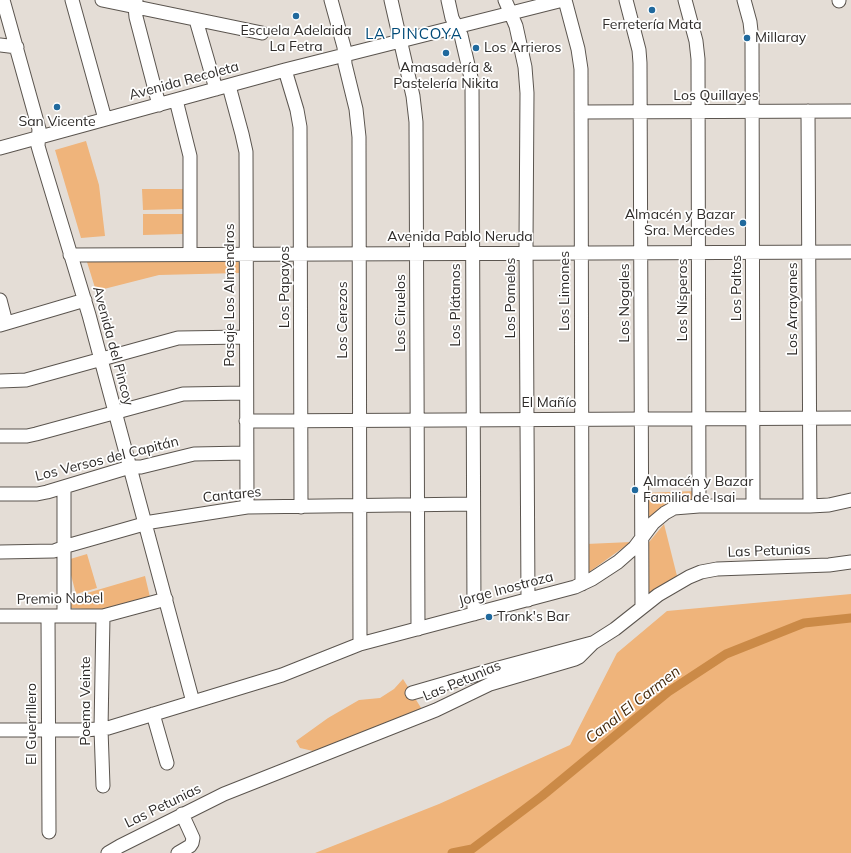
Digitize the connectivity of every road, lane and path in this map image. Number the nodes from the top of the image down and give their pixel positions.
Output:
1 (3, 0) edge
2 (72, 0) edge
3 (102, 0) edge
4 (331, 0) edge
5 (391, 0) edge
6 (448, 0) edge
7 (505, 0) edge
8 (564, 0) edge
9 (626, 0) edge
10 (685, 0) edge
11 (744, 0) edge
12 (136, 3) edge
13 (510, 13) junction
14 (196, 20) junction
15 (457, 27) junction
16 (262, 33) dead end
17 (401, 40) junction
18 (0, 45) edge
19 (17, 47) junction
20 (344, 55) junction
21 (285, 70) junction
22 (229, 86) junction
23 (216, 89) junction
24 (176, 100) junction
25 (159, 105) junction
26 (808, 111) junction
27 (851, 111) edge
28 (581, 112) junction
29 (640, 112) junction
30 (698, 112) junction
31 (752, 112) junction
32 (105, 120) junction
33 (38, 138) junction
34 (0, 148) edge
35 (581, 252) junction
36 (640, 252) junction
37 (698, 252) junction
38 (753, 252) junction
39 (808, 252) junction
40 (851, 252) edge
41 (416, 253) junction
42 (472, 253) junction
43 (527, 253) junction
44 (190, 254) junction
45 (246, 254) junction
46 (301, 254) junction
47 (359, 254) junction
48 (70, 255) junction
49 (0, 300) edge
50 (85, 300) junction
51 (3, 324) edge
52 (246, 337) junction
53 (100, 359) junction
54 (0, 381) edge
55 (246, 393) junction
56 (115, 412) junction
57 (698, 418) junction
58 (753, 418) junction
59 (809, 418) junction
60 (851, 418) edge
61 (582, 419) junction
62 (641, 419) junction
63 (360, 420) junction
64 (417, 420) junction
65 (473, 420) junction
66 (528, 420) junction
67 (246, 421) junction
68 (301, 421) junction
69 (0, 436) edge
70 (246, 453) junction
71 (130, 467) junction
72 (64, 487) junction
73 (0, 494) edge
74 (851, 500) edge
75 (473, 504) junction
76 (418, 505) junction
77 (360, 506) junction
78 (698, 506) junction
79 (753, 506) junction
80 (810, 506) junction
81 (247, 507) junction
82 (301, 507) junction
83 (145, 524) junction
84 (642, 539) junction
85 (64, 548) junction
86 (0, 552) edge
87 (851, 562) edge
88 (582, 584) junction
89 (166, 599) junction
90 (528, 600) junction
91 (642, 607) junction
92 (474, 614) junction
93 (0, 616) edge
94 (48, 616) junction
95 (64, 616) junction
96 (103, 616) junction
97 (418, 629) junction
98 (593, 643) junction
99 (360, 644) junction
100 (412, 692) dead end
101 (193, 702) junction
102 (153, 714) junction
103 (101, 729) junction
104 (0, 730) edge
105 (48, 730) junction
106 (167, 763) dead end
107 (103, 786) dead end
108 (182, 814) junction
109 (49, 832) dead end
110 (108, 853) edge
111 (178, 853) edge

1 - 19 street, Avenida del Pincoy
2 - 32 street
3 - 12 street
4 - 20 street, Los Cerezos
5 - 17 street, Los Ciruelos
6 - 15 street, Los Plátanos
7 - 13 street, Los Pomelos
8 - 13 street, Avenida Recoleta
8 - 28 street, Los Limones
9 - 29 street, Los Nogales
10 - 30 street, Los Nísperos
11 - 31 street, Los Paltos
12 - 14 street
12 - 25 street
13 - 15 street, Avenida Recoleta
13 - 43 street, Los Pomelos
14 - 16 street
14 - 23 street
15 - 17 street, Avenida Recoleta
15 - 42 street, Los Plátanos
17 - 20 street, Avenida Recoleta
17 - 41 street, Los Ciruelos
18 - 19 street
19 - 33 street, Avenida del Pincoy
20 - 21 street, Avenida Recoleta
20 - 47 street, Los Cerezos
21 - 22 street, Avenida Recoleta
21 - 46 street, Los Papayos
22 - 23 street, Avenida Recoleta
22 - 45 street, Pasaje Los Almendros
23 - 24 street, Avenida Recoleta
24 - 25 street, Avenida Recoleta
24 - 44 street
25 - 32 street, Avenida Recoleta
26 - 27 street, Los Quillayes
26 - 31 street, Los Quillayes
26 - 39 street, Los Arrayanes
28 - 29 street, Los Quillayes
28 - 35 street, Los Limones
29 - 30 street, Los Quillayes
29 - 36 street, Los Nogales
30 - 31 street, Los Quillayes
30 - 37 street, Los Nísperos
31 - 38 street, Los Paltos
32 - 33 street, Avenida Recoleta
33 - 34 street, Avenida Recoleta
33 - 48 street, Avenida del Pincoy
35 - 36 street, Avenida Pablo Neruda
35 - 43 street, Avenida Pablo Neruda
35 - 61 street, Los Limones
36 - 37 street, Avenida Pablo Neruda
36 - 62 street, Los Nogales
37 - 38 street, Avenida Pablo Neruda
37 - 57 street, Los Nísperos
38 - 39 street, Avenida Pablo Neruda
38 - 58 street, Los Paltos
39 - 40 street, Avenida Pablo Neruda
39 - 59 street, Los Arrayanes
41 - 42 street, Avenida Pablo Neruda
41 - 47 street, Avenida Pablo Neruda
41 - 64 street, Los Ciruelos
42 - 43 street, Avenida Pablo Neruda
42 - 65 street, Los Plátanos
43 - 66 street, Los Pomelos
44 - 45 street, Avenida Pablo Neruda
44 - 48 street, Avenida Pablo Neruda
45 - 46 street, Avenida Pablo Neruda
45 - 52 street, Pasaje Los Almendros
46 - 47 street, Avenida Pablo Neruda
46 - 68 street, Los Papayos
47 - 63 street, Los Cerezos
48 - 50 street, Avenida del Pincoy
49 - 51 street
50 - 51 street
50 - 53 street, Avenida del Pincoy
52 - 53 street
52 - 55 street, Pasaje Los Almendros
53 - 54 street
53 - 56 street, Avenida del Pincoy
55 - 56 street
55 - 67 street, Pasaje Los Almendros
56 - 69 street
56 - 71 street, Avenida del Pincoy
57 - 58 street, El Mañío
57 - 62 street, El Mañío
57 - 78 street, Los Nísperos
58 - 59 street, El Mañío
58 - 79 street, Los Paltos
59 - 60 street, El Mañío
59 - 80 street, Los Arrayanes
61 - 62 street, El Mañío
61 - 66 street, El Mañío
61 - 88 street, Los Limones
62 - 84 street, Los Nogales
63 - 64 street, El Mañío
63 - 68 street, El Mañío
63 - 77 street, Los Cerezos
64 - 65 street, El Mañío
64 - 76 street, Los Ciruelos
65 - 66 street, El Mañío
65 - 75 street, Los Plátanos
66 - 90 street, Los Pomelos
67 - 68 street, El Mañío
67 - 70 street, Pasaje Los Almendros
68 - 82 street, Los Papayos
70 - 71 street, Los Versos del Capitán
70 - 81 street, Pasaje Los Almendros
71 - 72 street, Los Versos del Capitán
71 - 83 street, Avenida del Pincoy
72 - 73 street, Los Versos del Capitán
72 - 85 street
74 - 80 street, Jorge Inostroza
75 - 76 street, Cantares
75 - 92 street, Los Plátanos
76 - 77 street, Cantares
76 - 97 street, Los Ciruelos
77 - 82 street, Cantares
77 - 99 street, Los Cerezos
78 - 79 street, Jorge Inostroza
78 - 84 street, Jorge Inostroza
79 - 80 street, Jorge Inostroza
81 - 82 street, Cantares
81 - 83 street, Cantares
83 - 85 street, Cantares
83 - 89 street, Avenida del Pincoy
84 - 88 street, Jorge Inostroza
84 - 91 street, Los Nogales
85 - 86 street, Cantares
85 - 95 street
87 - 91 street, Las Petunias
88 - 90 street, Jorge Inostroza
89 - 96 street, Premio Nobel
89 - 101 street, Avenida del Pincoy
90 - 92 street, Jorge Inostroza
91 - 98 street, Las Petunias
92 - 97 street, Jorge Inostroza
93 - 94 street, Premio Nobel
94 - 95 street, Premio Nobel
94 - 105 street, El Guerrillero
95 - 96 street, Premio Nobel
96 - 103 street, Poema Veinte
97 - 99 street, Jorge Inostroza
98 - 100 street
98 - 108 street, Las Petunias
99 - 101 street, Jorge Inostroza
101 - 102 street, Jorge Inostroza
102 - 103 street, Jorge Inostroza
102 - 106 street
103 - 105 street, Jorge Inostroza
103 - 107 street, Poema Veinte
104 - 105 street, Jorge Inostroza
105 - 109 street, El Guerrillero
108 - 110 street, Las Petunias
108 - 111 street

